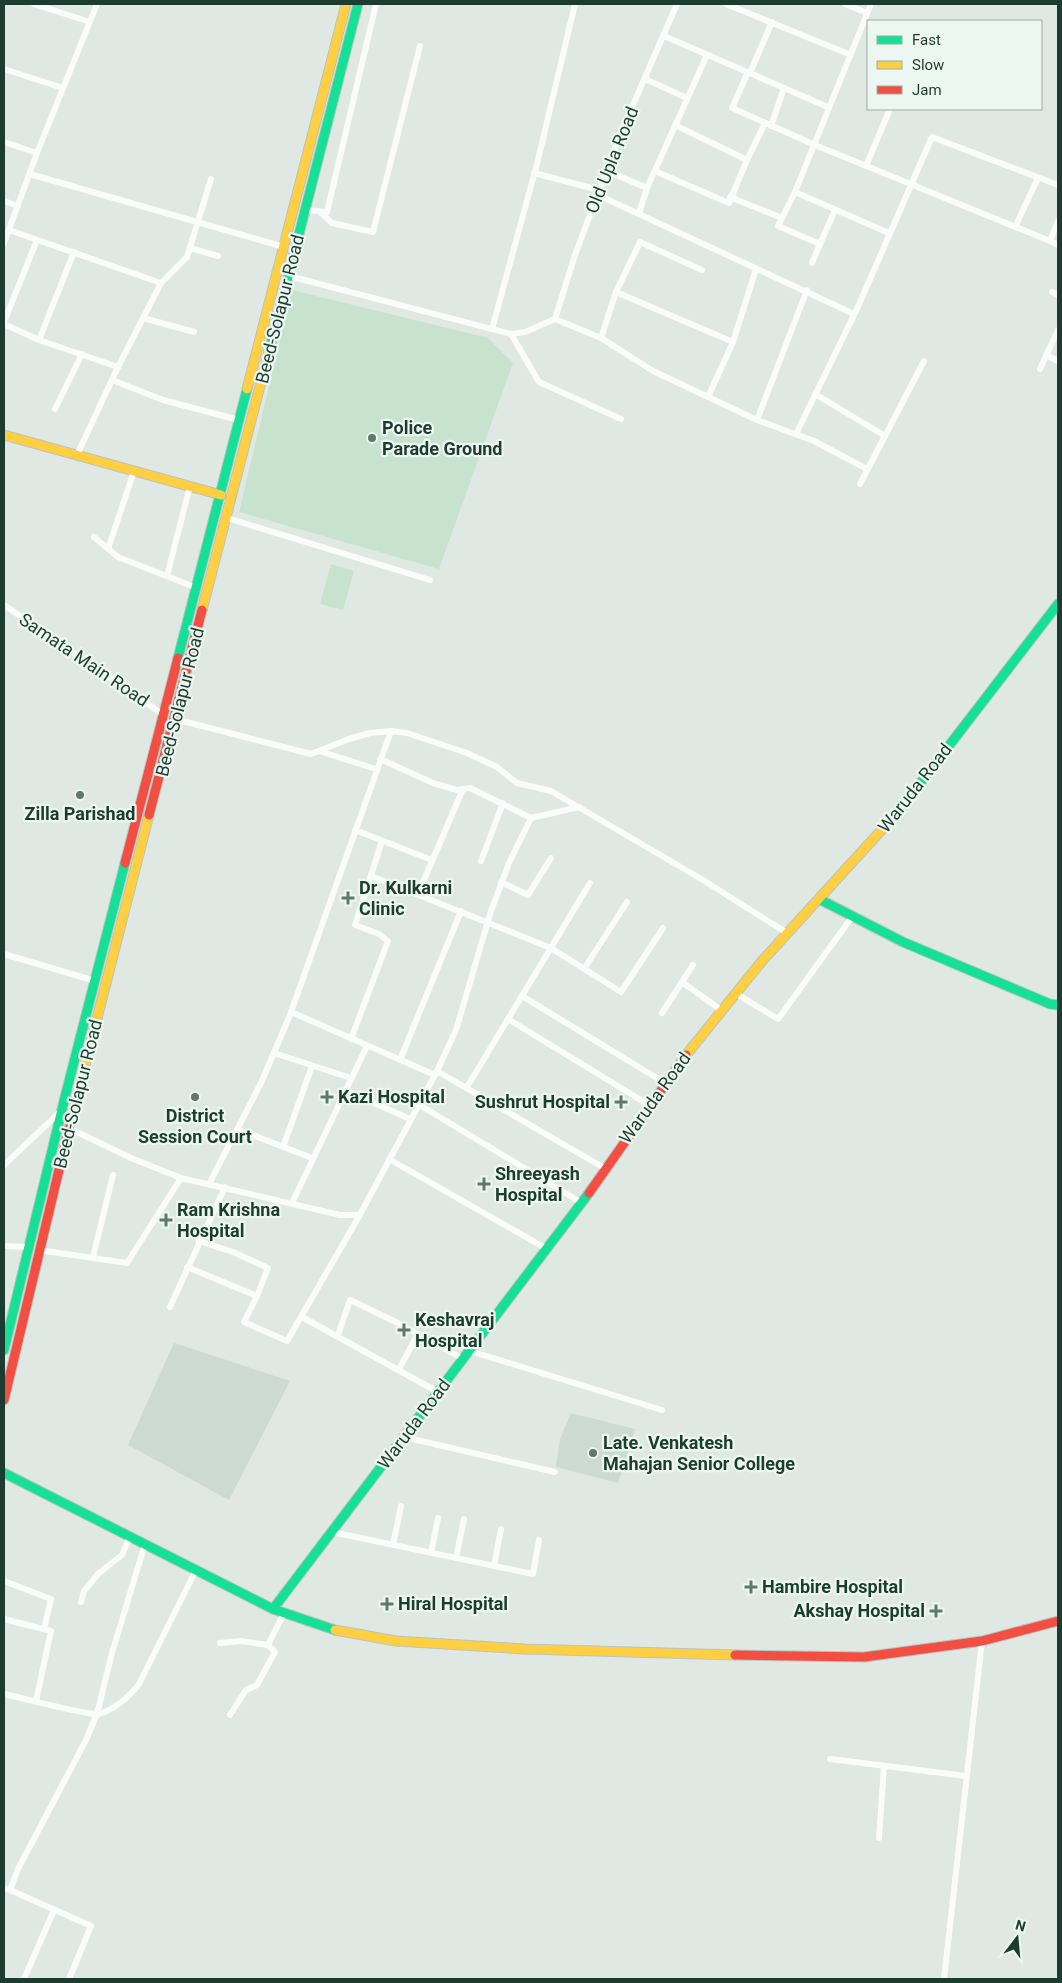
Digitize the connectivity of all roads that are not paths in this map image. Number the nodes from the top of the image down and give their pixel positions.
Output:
1 (34, 4) edge
2 (97, 4) edge
3 (346, 4) edge
4 (358, 4) edge
5 (376, 4) edge
6 (575, 4) edge
7 (677, 4) edge
8 (729, 4) edge
9 (845, 4) edge
10 (871, 4) edge
11 (868, 12) junction
12 (90, 22) junction
13 (772, 22) junction
14 (664, 36) junction
15 (420, 46) dead end
16 (706, 55) junction
17 (851, 55) junction
18 (4, 69) edge
19 (749, 73) junction
20 (645, 79) junction
21 (63, 88) junction
22 (784, 88) junction
23 (687, 98) junction
24 (828, 107) junction
25 (890, 110) edge
26 (768, 124) junction
27 (675, 125) junction
28 (4, 142) edge
29 (815, 145) junction
30 (37, 153) junction
31 (747, 160) junction
32 (866, 166) junction
33 (655, 170) junction
34 (607, 171) junction
35 (534, 173) junction
36 (30, 174) junction
37 (1038, 178) junction
38 (211, 179) dead end
39 (910, 184) junction
40 (1058, 185) edge
41 (647, 188) junction
42 (795, 192) junction
43 (598, 193) junction
44 (730, 197) junction
45 (4, 201) edge
46 (18, 206) junction
47 (306, 210) junction
48 (835, 210) junction
49 (320, 212) junction
50 (639, 213) junction
51 (782, 218) junction
52 (1058, 221) edge
53 (198, 222) junction
54 (1015, 227) junction
55 (9, 230) junction
56 (889, 233) junction
57 (37, 240) junction
58 (1050, 241) junction
59 (4, 243) edge
60 (820, 244) junction
61 (1058, 245) edge
62 (284, 247) junction
63 (190, 248) junction
64 (74, 252) junction
65 (218, 256) dead end
66 (812, 262) dead end
67 (702, 270) dead end
68 (756, 270) junction
69 (289, 276) junction
70 (161, 283) junction
71 (807, 290) junction
72 (616, 292) junction
73 (854, 314) junction
74 (143, 318) junction
75 (555, 319) junction
76 (4, 323) edge
77 (492, 329) junction
78 (1058, 330) edge
79 (194, 332) dead end
80 (511, 334) junction
81 (602, 338) junction
82 (39, 340) junction
83 (733, 342) junction
84 (82, 354) junction
85 (1046, 355) junction
86 (924, 361) dead end
87 (1058, 361) edge
88 (118, 367) junction
89 (1040, 369) dead end
90 (112, 380) junction
91 (815, 394) junction
92 (708, 397) junction
93 (55, 409) dead end
94 (621, 418) dead end
95 (239, 420) junction
96 (757, 420) junction
97 (796, 434) junction
98 (4, 435) edge
99 (885, 436) junction
100 (77, 455) junction
101 (867, 469) junction
102 (134, 471) junction
103 (860, 484) dead end
104 (190, 486) junction
105 (221, 495) junction
106 (227, 518) junction
107 (94, 537) dead end
108 (108, 549) junction
109 (167, 576) junction
110 (430, 580) dead end
111 (197, 588) junction
112 (1058, 604) edge
113 (4, 606) edge
114 (164, 715) junction
115 (175, 719) junction
116 (391, 731) junction
117 (319, 751) junction
118 (380, 759) junction
119 (376, 769) junction
120 (463, 789) junction
121 (504, 803) junction
122 (579, 807) junction
123 (531, 818) junction
124 (355, 830) junction
125 (382, 841) junction
126 (551, 858) dead end
127 (432, 860) junction
128 (481, 861) dead end
129 (370, 876) junction
130 (501, 882) junction
131 (590, 882) dead end
132 (418, 894) junction
133 (819, 899) junction
134 (627, 902) dead end
135 (461, 911) junction
136 (852, 917) junction
137 (487, 922) junction
138 (663, 928) dead end
139 (788, 933) junction
140 (551, 948) junction
141 (4, 954) edge
142 (693, 965) dead end
143 (584, 969) junction
144 (95, 981) junction
145 (682, 982) junction
146 (735, 994) junction
147 (522, 996) junction
148 (1058, 1005) edge
149 (721, 1010) junction
150 (291, 1012) junction
151 (662, 1013) dead end
152 (508, 1019) junction
153 (351, 1039) junction
154 (367, 1046) junction
155 (274, 1053) junction
156 (400, 1060) junction
157 (312, 1066) junction
158 (436, 1073) junction
159 (351, 1078) junction
160 (665, 1083) junction
161 (467, 1087) junction
162 (345, 1090) junction
163 (418, 1104) junction
164 (649, 1105) junction
165 (62, 1111) junction
166 (410, 1119) junction
167 (70, 1128) junction
168 (237, 1129) junction
169 (283, 1147) junction
170 (312, 1158) junction
171 (388, 1159) junction
172 (4, 1165) edge
173 (606, 1169) junction
174 (113, 1175) dead end
175 (181, 1178) junction
176 (209, 1184) junction
177 (225, 1187) junction
178 (292, 1202) junction
179 (582, 1202) junction
180 (360, 1215) junction
181 (199, 1241) junction
182 (4, 1246) edge
183 (28, 1247) junction
184 (547, 1249) junction
185 (39, 1250) junction
186 (94, 1257) junction
187 (187, 1267) junction
188 (257, 1296) junction
189 (170, 1307) dead end
190 (302, 1317) junction
191 (418, 1334) junction
192 (338, 1335) junction
193 (4, 1350) edge
194 (470, 1351) junction
195 (463, 1359) junction
196 (399, 1370) junction
197 (438, 1392) junction
198 (4, 1400) edge
199 (662, 1410) dead end
200 (404, 1437) junction
201 (555, 1472) dead end
202 (4, 1473) edge
203 (401, 1506) dead end
204 (438, 1518) dead end
205 (464, 1519) dead end
206 (500, 1529) dead end
207 (332, 1532) junction
208 (130, 1536) junction
209 (539, 1540) dead end
210 (145, 1544) junction
211 (393, 1545) junction
212 (432, 1552) junction
213 (456, 1558) junction
214 (494, 1566) junction
215 (196, 1570) junction
216 (4, 1581) edge
217 (81, 1602) dead end
218 (274, 1609) junction
219 (284, 1613) junction
220 (4, 1619) edge
221 (1058, 1621) edge
222 (44, 1629) junction
223 (982, 1641) junction
224 (220, 1644) dead end
225 (268, 1645) junction
226 (4, 1694) edge
227 (36, 1701) junction
228 (97, 1714) junction
229 (230, 1715) dead end
230 (830, 1759) dead end
231 (884, 1766) junction
232 (966, 1776) junction
233 (879, 1838) dead end
234 (7, 1889) edge
235 (54, 1910) junction
236 (24, 1979) edge
237 (69, 1979) edge
238 (944, 1979) edge

1 - 12 street
2 - 12 street
3 - 62 main road, Beed-Solapur Road
4 - 47 main road, Beed-Solapur Road
5 - 49 street
6 - 35 street
7 - 14 street, Old Upla Road
8 - 13 street
9 - 11 street
10 - 11 street
11 - 17 street
12 - 21 street
13 - 17 street
13 - 19 street
14 - 16 street
14 - 20 street, Old Upla Road
15 - 49 street
16 - 19 street
16 - 23 street
17 - 24 street
18 - 21 street
19 - 22 street
19 - 26 street
20 - 23 street
20 - 34 street, Old Upla Road
21 - 30 street
22 - 24 street
22 - 26 street
23 - 27 street
24 - 29 street
25 - 32 street
26 - 29 street
26 - 31 street
27 - 31 street
27 - 33 street
28 - 30 street
29 - 32 street
29 - 42 street
30 - 36 street
31 - 44 street
32 - 39 street
33 - 41 street
33 - 44 street
34 - 41 street
34 - 43 street, Old Upla Road
35 - 43 street
35 - 77 street
36 - 46 street
36 - 53 street
37 - 39 street
37 - 40 street
37 - 54 street
38 - 53 street
39 - 54 street
39 - 56 street
41 - 50 street
42 - 48 street
42 - 51 street
43 - 50 street
43 - 75 street, Old Upla Road
44 - 51 street
45 - 46 street
46 - 55 street
47 - 49 street
47 - 69 main road, Beed-Solapur Road
48 - 56 street
48 - 60 street
50 - 68 street
51 - 60 street
52 - 58 street
53 - 62 street
53 - 63 street
54 - 58 street
55 - 57 street
55 - 59 street
56 - 73 street
57 - 64 street
57 - 76 street
58 - 61 street
60 - 66 street
62 - 95 main road, Beed-Solapur Road
63 - 65 street
63 - 70 street
64 - 70 street
64 - 82 street
67 - 72 street
68 - 71 street
68 - 83 street
69 - 77 street
69 - 106 main road, Beed-Solapur Road
70 - 74 street
71 - 73 street
71 - 96 street
72 - 81 street
72 - 83 street
73 - 91 street
74 - 79 street
74 - 88 street
75 - 80 street
75 - 81 street
76 - 82 street
77 - 80 street
78 - 85 street
80 - 94 street
81 - 92 street
82 - 84 street
83 - 92 street
84 - 88 street
84 - 93 street
85 - 87 street
85 - 89 street
86 - 99 street
88 - 90 street
90 - 95 street
90 - 100 street
91 - 97 street
91 - 99 street
92 - 96 street
95 - 105 main road, Beed-Solapur Road
96 - 97 street
97 - 101 street
98 - 100 main road
99 - 101 street
100 - 102 main road
101 - 103 street
102 - 104 main road
102 - 108 street
104 - 105 main road
104 - 109 street
105 - 111 main road, Beed-Solapur Road
106 - 110 street
106 - 115 main road, Beed-Solapur Road
107 - 108 street
108 - 109 street
109 - 111 street
111 - 114 main road, Beed-Solapur Road
112 - 133 main road, Waruda Road
113 - 114 street, Samata Main Road
114 - 144 main road, Beed-Solapur Road
115 - 117 street
115 - 167 main road, Beed-Solapur Road
116 - 117 street
116 - 118 street
116 - 122 street
117 - 119 street
118 - 119 street
118 - 120 street
119 - 124 street
120 - 121 street
120 - 127 street
121 - 123 street
121 - 128 street
122 - 123 street
122 - 139 street
123 - 130 street
124 - 125 street
124 - 150 street
125 - 127 street
125 - 129 street
126 - 130 street
127 - 132 street
129 - 132 street
129 - 153 street
130 - 137 street
131 - 140 street
132 - 135 street
133 - 136 main road
133 - 139 main road, Waruda Road
134 - 143 street
135 - 137 street
135 - 156 street
136 - 146 street
136 - 148 main road
137 - 140 street
137 - 158 street
138 - 143 street
139 - 146 main road, Waruda Road
140 - 143 street
140 - 147 street
141 - 144 street
142 - 145 street
144 - 165 main road, Beed-Solapur Road
145 - 149 street
145 - 151 street
146 - 149 main road, Waruda Road
147 - 152 street
147 - 160 street
149 - 160 main road, Waruda Road
150 - 153 street
150 - 155 street
152 - 161 street
152 - 164 street
153 - 154 street
154 - 156 street
154 - 159 street
155 - 157 street
155 - 168 street
156 - 158 street
157 - 159 street
157 - 169 street
158 - 161 street
158 - 163 street
159 - 162 street
160 - 164 main road, Waruda Road
161 - 173 street
162 - 166 street
162 - 170 street
163 - 166 street
163 - 179 street
164 - 173 main road, Waruda Road
165 - 172 street
165 - 183 main road, Beed-Solapur Road
166 - 171 street
167 - 175 street
167 - 185 main road, Beed-Solapur Road
168 - 169 street
168 - 176 street
169 - 170 street
170 - 178 street
171 - 180 street
171 - 184 street
173 - 179 main road, Waruda Road
174 - 186 street
175 - 176 street
175 - 186 street
176 - 177 street
177 - 178 street
177 - 181 street
178 - 180 street
179 - 184 main road, Waruda Road
180 - 190 street
181 - 187 street
181 - 188 street
182 - 183 street
183 - 193 main road, Beed-Solapur Road
184 - 194 main road, Waruda Road
185 - 186 street
185 - 198 main road, Beed-Solapur Road
187 - 188 street
187 - 189 street
188 - 190 street
190 - 192 street
191 - 192 street
191 - 195 street
191 - 196 street
192 - 196 street
194 - 195 main road, Waruda Road
194 - 199 street
195 - 197 main road, Waruda Road
196 - 197 street
197 - 200 main road, Waruda Road
200 - 201 street
200 - 207 main road, Waruda Road
202 - 208 main road
203 - 211 street
204 - 212 street
205 - 213 street
206 - 214 street
207 - 211 street
207 - 218 main road, Waruda Road
208 - 210 main road
208 - 217 street
209 - 214 street
210 - 215 main road
210 - 228 street
211 - 212 street
212 - 213 street
213 - 214 street
215 - 218 main road
215 - 228 street
216 - 222 street
218 - 219 main road
219 - 223 main road
219 - 225 street
220 - 222 street
221 - 223 main road
222 - 227 street
223 - 232 street
224 - 225 street
225 - 229 street
226 - 227 street
227 - 228 street
228 - 234 street
230 - 231 street
231 - 232 street
231 - 233 street
232 - 238 street
234 - 235 street
235 - 236 street
235 - 237 street

